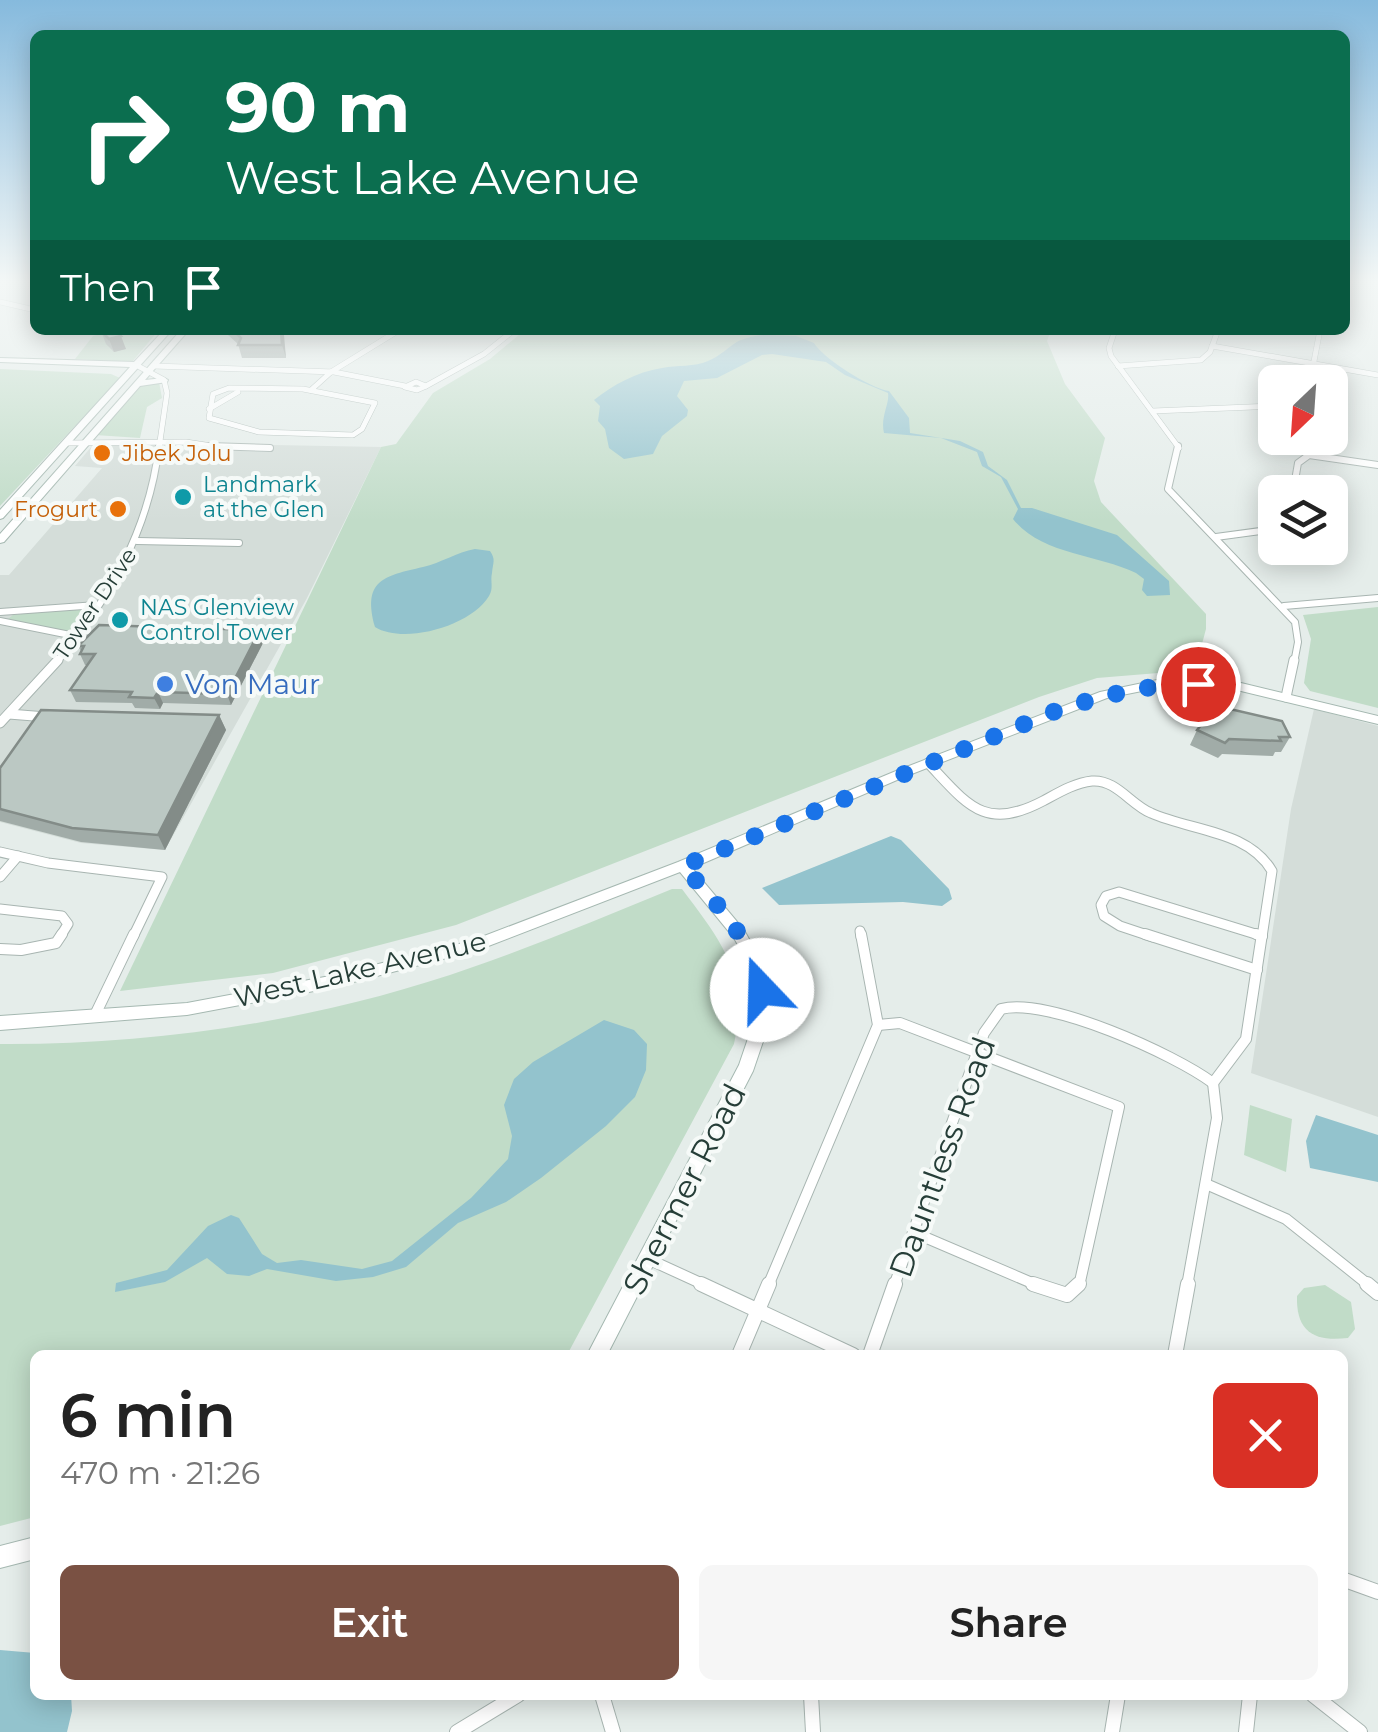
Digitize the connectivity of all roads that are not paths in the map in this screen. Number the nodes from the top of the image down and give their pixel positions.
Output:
1 (141, 360) edge
2 (159, 360) edge
3 (351, 360) edge
4 (473, 360) edge
5 (1114, 360) edge
6 (1198, 360) edge
7 (1295, 360) edge
8 (1315, 360) edge
9 (1314, 363) junction
10 (0, 364) edge
11 (1118, 366) junction
12 (134, 367) junction
13 (152, 368) junction
14 (320, 372) junction
15 (331, 372) junction
16 (1378, 374) edge
17 (164, 380) junction
18 (138, 384) junction
19 (405, 386) joint
20 (426, 386) joint
21 (307, 389) junction
22 (1258, 407) edge
23 (1153, 412) junction
24 (67, 443) junction
25 (157, 443) junction
26 (85, 444) junction
27 (270, 448) dead end
28 (1378, 465) edge
29 (1296, 475) edge
30 (0, 516) edge
31 (1258, 531) edge
32 (1216, 537) junction
33 (0, 540) edge
34 (137, 542) junction
35 (239, 543) dead end
36 (1378, 598) edge
37 (97, 605) junction
38 (1284, 606) junction
39 (4, 612) edge
40 (1, 622) edge
41 (75, 636) junction
42 (1286, 696) junction
43 (9, 714) junction
44 (55, 717) edge
45 (1378, 720) edge
46 (0, 723) edge
47 (928, 763) junction
48 (0, 852) edge
49 (18, 856) junction
50 (683, 866) junction
51 (0, 877) edge
52 (0, 909) edge
53 (860, 932) dead end
54 (1262, 936) junction
55 (0, 949) edge
56 (1257, 970) junction
57 (96, 1015) junction
58 (4, 1020) edge
59 (878, 1025) junction
60 (978, 1053) junction
61 (1213, 1083) junction
62 (1206, 1184) junction
63 (914, 1232) junction
64 (648, 1259) junction
65 (1378, 1293) edge
66 (758, 1310) junction
67 (600, 1350) edge
68 (741, 1350) edge
69 (842, 1350) edge
70 (872, 1350) edge
71 (1175, 1350) edge
72 (30, 1549) edge
73 (0, 1557) edge
74 (1348, 1581) edge
75 (1378, 1592) edge
76 (510, 1700) edge
77 (604, 1700) edge
78 (810, 1700) edge
79 (1117, 1700) edge
80 (1249, 1700) edge
81 (1319, 1700) edge
82 (456, 1732) edge
83 (614, 1732) edge
84 (813, 1732) edge
85 (1112, 1732) edge
86 (1246, 1732) edge
87 (1360, 1732) edge

1 - 12 street
2 - 13 street
3 - 15 street
4 - 20 street
5 - 11 street
6 - 11 street
7 - 9 street
8 - 9 street
9 - 16 street
10 - 12 street
11 - 23 street
12 - 13 street
12 - 24 street
13 - 14 street
13 - 17 street
13 - 18 street
14 - 15 street
14 - 21 street
15 - 19 street
15 - 21 street
17 - 18 street
17 - 25 street, Tower Drive
18 - 26 street
19 - 20 street
21 - 21 street
22 - 23 street
23 - 32 street
24 - 26 street
24 - 30 street
25 - 26 street
25 - 27 street
25 - 34 street, Tower Drive
26 - 33 street
28 - 29 street
31 - 32 street
32 - 38 street
34 - 35 street
34 - 37 street, Tower Drive
36 - 38 street
37 - 39 street
37 - 41 street, Tower Drive
38 - 42 street
39 - 40 street
40 - 41 street
41 - 43 street, Tower Drive
42 - 45 street, West Lake Avenue
42 - 47 street, West Lake Avenue
43 - 44 street
43 - 46 street, Tower Drive
47 - 50 street, West Lake Avenue
47 - 54 street
48 - 49 street
49 - 51 street
49 - 57 street
50 - 57 street, West Lake Avenue
50 - 64 street, Shermer Road
52 - 55 street
53 - 59 street
54 - 56 street
54 - 56 street
56 - 61 street
57 - 58 street, West Lake Avenue
59 - 60 street
59 - 66 street
60 - 61 street, Dauntless Road
60 - 63 street, Dauntless Road
60 - 63 street
61 - 62 street
62 - 65 street
62 - 71 street
63 - 70 street, Dauntless Road
64 - 66 street
64 - 67 street, Shermer Road
66 - 68 street
66 - 69 street
72 - 73 street
74 - 75 street
76 - 82 street
77 - 83 street
78 - 84 street
79 - 85 street
80 - 86 street
81 - 87 street

